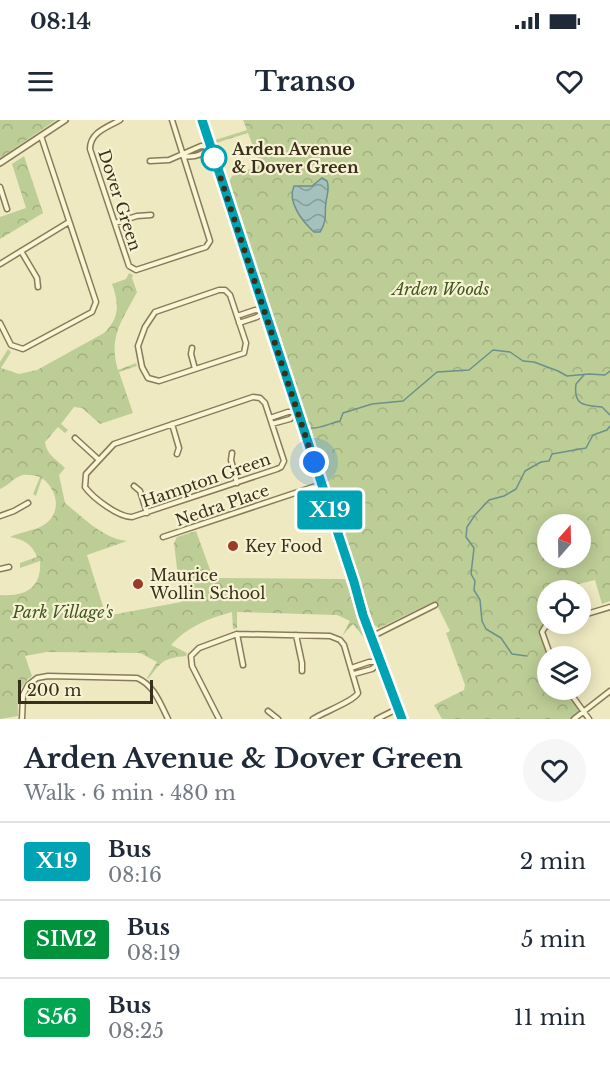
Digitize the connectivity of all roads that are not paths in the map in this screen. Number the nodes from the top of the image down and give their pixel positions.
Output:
1 (65, 120) edge
2 (120, 120) edge
3 (172, 120) edge
4 (202, 120) edge
5 (41, 136) junction
6 (210, 147) junction
7 (184, 155) junction
8 (150, 161) dead end
9 (0, 162) edge
10 (0, 187) edge
11 (7, 209) dead end
12 (151, 215) dead end
13 (69, 222) junction
14 (115, 223) junction
15 (21, 251) junction
16 (0, 264) edge
17 (38, 287) dead end
18 (264, 311) junction
19 (237, 316) junction
20 (0, 323) edge
21 (239, 323) junction
22 (192, 348) dead end
23 (195, 369) junction
24 (298, 412) junction
25 (270, 418) junction
26 (172, 424) junction
27 (272, 424) junction
28 (75, 438) dead end
29 (232, 453) dead end
30 (177, 454) dead end
31 (99, 459) junction
32 (237, 483) junction
33 (322, 484) junction
34 (134, 486) dead end
35 (28, 502) dead end
36 (147, 513) junction
37 (0, 516) edge
38 (163, 537) dead end
39 (9, 567) dead end
40 (0, 569) edge
41 (435, 605) dead end
42 (610, 607) edge
43 (591, 613) edge
44 (237, 634) junction
45 (296, 635) junction
46 (371, 637) junction
47 (380, 662) junction
48 (243, 665) dead end
49 (351, 668) junction
50 (302, 671) dead end
51 (354, 674) junction
52 (610, 691) edge
53 (575, 700) edge
54 (398, 709) junction
55 (268, 711) dead end
56 (584, 712) junction
57 (22, 719) edge
58 (168, 719) edge
59 (219, 719) edge
60 (278, 719) edge
61 (313, 719) edge
62 (377, 719) edge
63 (402, 719) edge
64 (574, 719) edge
65 (589, 719) edge

1 - 5 street
2 - 14 street, Dover Green
3 - 7 street, Dover Green
4 - 6 street
5 - 9 street
5 - 13 street
6 - 7 street
6 - 18 street
7 - 8 street
7 - 14 street, Dover Green
10 - 11 street
12 - 14 street
13 - 15 street
13 - 20 street
15 - 16 street
15 - 17 street
18 - 19 street
18 - 21 street
18 - 24 street
19 - 21 street
19 - 23 street
21 - 23 street
22 - 23 street
24 - 25 street
24 - 27 street
24 - 33 street
25 - 26 street, Hampton Green
25 - 27 street, Hampton Green
26 - 30 street
26 - 31 street, Hampton Green
27 - 32 street, Hampton Green
28 - 31 street
29 - 32 street
31 - 36 street, Hampton Green
32 - 36 street, Hampton Green
33 - 38 street, Nedra Place
33 - 46 street
34 - 36 street
35 - 37 street
39 - 40 street
41 - 46 street
42 - 43 street
44 - 45 street
44 - 48 street
44 - 59 street
45 - 49 street
45 - 50 street
46 - 47 street
47 - 49 street
47 - 51 street
47 - 54 street
49 - 51 street
51 - 61 street
52 - 56 street
53 - 56 street
54 - 62 street
54 - 63 street
55 - 60 street
56 - 64 street
56 - 65 street
57 - 58 street

